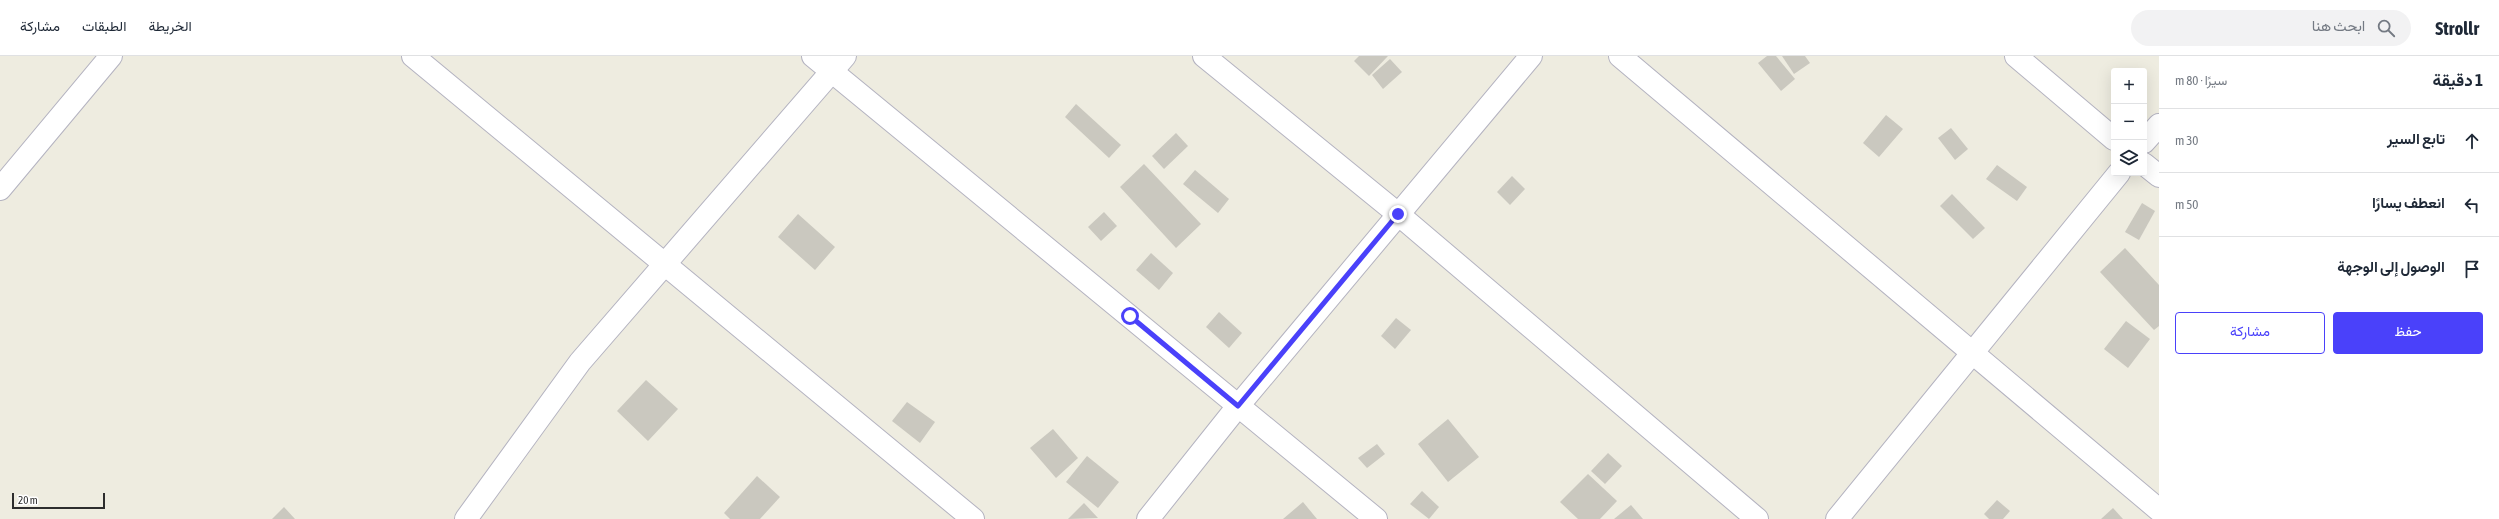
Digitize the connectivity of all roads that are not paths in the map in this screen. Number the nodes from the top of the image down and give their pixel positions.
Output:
1 (111, 56) edge
2 (414, 56) edge
3 (813, 56) edge
4 (1204, 56) edge
5 (1531, 56) edge
6 (1620, 56) edge
7 (2016, 56) edge
8 (838, 64) edge
9 (2159, 125) edge
10 (2111, 136) edge
11 (2146, 140) edge
12 (2147, 166) edge
13 (2117, 176) edge
14 (2159, 176) edge
15 (3, 179) edge
16 (1398, 214) junction
17 (665, 264) junction
18 (1973, 351) junction
19 (1238, 406) junction
20 (2159, 510) edge
21 (466, 519) edge
22 (973, 519) edge
23 (1148, 519) edge
24 (1376, 519) edge
25 (1757, 519) edge
26 (1837, 519) edge

1 - 15 street
2 - 17 street
3 - 8 street
4 - 16 street
5 - 16 street
6 - 18 street
7 - 10 street
8 - 17 street
8 - 19 street
9 - 11 street
12 - 14 street
13 - 18 street
16 - 19 street
16 - 25 street
17 - 21 street
17 - 22 street
18 - 20 street
18 - 26 street
19 - 23 street
19 - 24 street

